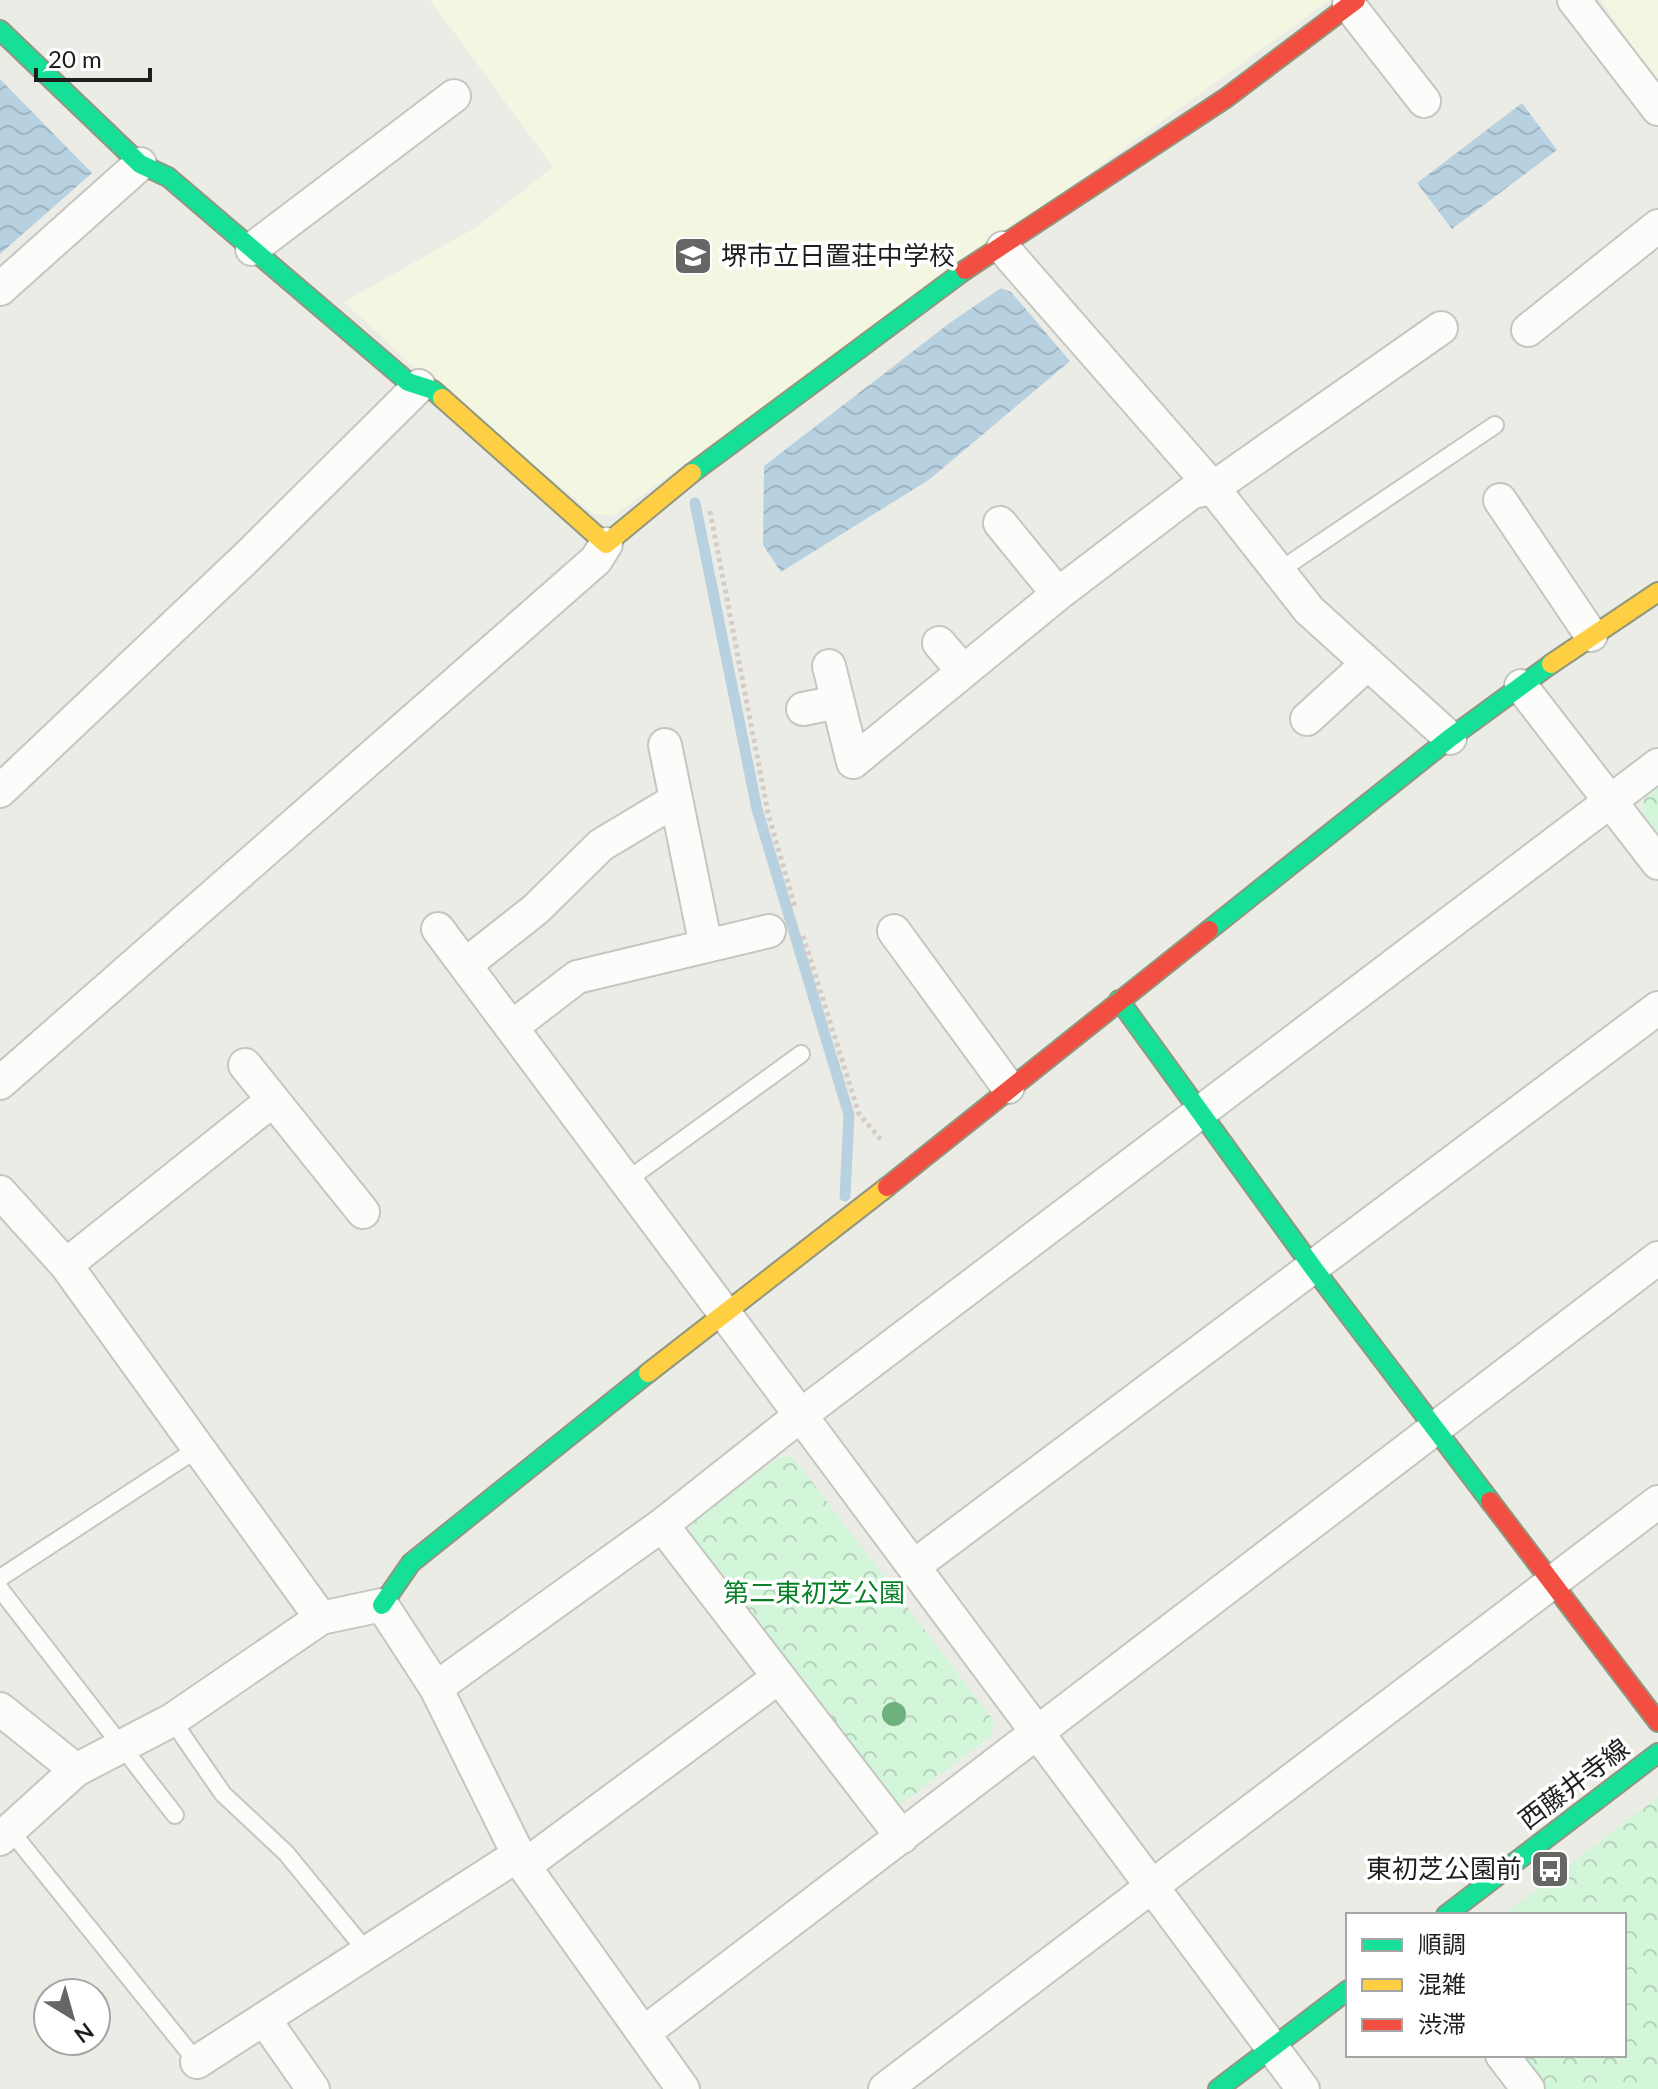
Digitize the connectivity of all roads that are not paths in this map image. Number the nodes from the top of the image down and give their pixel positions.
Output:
1 (1574, 0) edge
2 (1352, 3) edge
3 (0, 30) edge
4 (454, 96) dead end
5 (1424, 101) dead end
6 (1658, 109) edge
7 (140, 164) junction
8 (1658, 226) edge
9 (1003, 248) junction
10 (252, 249) junction
11 (0, 289) edge
12 (1441, 328) dead end
13 (1528, 330) dead end
14 (419, 386) junction
15 (1495, 425) dead end
16 (1213, 488) junction
17 (1500, 500) dead end
18 (1000, 523) dead end
19 (606, 544) junction
20 (1279, 571) junction
21 (1658, 592) edge
22 (1058, 594) junction
23 (1591, 635) junction
24 (939, 643) dead end
25 (1366, 665) junction
26 (829, 666) dead end
27 (963, 671) junction
28 (1521, 686) junction
29 (838, 702) junction
30 (803, 709) dead end
31 (1307, 719) dead end
32 (1450, 738) junction
33 (665, 745) dead end
34 (1658, 765) edge
35 (0, 791) edge
36 (676, 800) junction
37 (1609, 801) junction
38 (1658, 863) edge
39 (784, 927) road end
40 (438, 929) dead end
41 (894, 931) dead end
42 (706, 946) junction
43 (465, 965) junction
44 (1119, 1000) junction
45 (1658, 1008) edge
46 (512, 1027) junction
47 (801, 1054) dead end
48 (245, 1065) dead end
49 (0, 1083) edge
50 (1008, 1087) junction
51 (273, 1100) junction
52 (1199, 1112) junction
53 (626, 1181) junction
54 (0, 1192) edge
55 (363, 1212) dead end
56 (1658, 1258) edge
57 (66, 1265) junction
58 (1314, 1269) junction
59 (726, 1315) junction
60 (801, 1415) junction
61 (1434, 1427) junction
62 (200, 1447) junction
63 (1658, 1502) edge
64 (662, 1525) junction
65 (914, 1566) junction
66 (0, 1578) edge
67 (1552, 1583) junction
68 (0, 1589) edge
69 (382, 1605) junction
70 (321, 1618) junction
71 (779, 1677) junction
72 (436, 1688) junction
73 (0, 1709) edge
74 (172, 1720) junction
75 (1658, 1722) edge
76 (1038, 1733) junction
77 (121, 1746) junction
78 (1658, 1753) edge
79 (76, 1770) junction
80 (175, 1815) dead end
81 (5, 1834) edge
82 (902, 1837) junction
83 (521, 1860) junction
84 (1152, 1886) junction
85 (1449, 1913) edge
86 (367, 1952) junction
87 (1346, 1992) edge
88 (264, 2019) junction
89 (645, 2032) junction
90 (1273, 2048) junction
91 (1504, 2057) edge
92 (197, 2062) joint
93 (313, 2089) edge
94 (683, 2089) edge
95 (885, 2089) edge
96 (1218, 2089) edge
97 (1303, 2089) edge
98 (1528, 2089) edge

1 - 6 street
2 - 5 street
2 - 9 street
3 - 7 street
4 - 10 street
7 - 10 street
7 - 11 street
8 - 13 street
9 - 16 street
9 - 19 street
10 - 14 street
12 - 16 street
14 - 19 street
14 - 35 street
15 - 20 lane
16 - 20 street
16 - 22 street
17 - 23 street
18 - 22 street
19 - 49 street
20 - 25 street
21 - 23 street
22 - 27 street
23 - 28 street
24 - 27 street
25 - 31 street
25 - 32 street
26 - 29 street
27 - 29 street
28 - 32 street
28 - 37 street
29 - 30 street
32 - 44 street
33 - 36 street
34 - 37 street
36 - 42 street
36 - 43 street
37 - 38 street
37 - 52 street
39 - 42 street
40 - 43 street
41 - 50 street
42 - 46 street
43 - 46 street
44 - 50 street
44 - 52 street
45 - 58 street
46 - 53 street
47 - 53 lane
48 - 51 street
50 - 59 street
51 - 55 street
51 - 57 street
52 - 58 street
52 - 60 street
53 - 59 street
54 - 57 street
56 - 61 street
57 - 62 street
58 - 61 street
58 - 65 street
59 - 60 street
59 - 69 street
60 - 64 street
60 - 65 street
61 - 67 street
61 - 76 street
62 - 66 lane
62 - 70 street
63 - 67 street
64 - 71 street
64 - 72 street
65 - 76 street
67 - 75 street
67 - 84 street
68 - 77 lane
69 - 70 street
69 - 72 street
70 - 74 street
71 - 82 street
71 - 83 street
72 - 83 street
73 - 79 street
74 - 77 street
74 - 86 lane
76 - 82 street
76 - 84 street
77 - 79 street
77 - 80 lane
78 - 85 street, 西藤井寺線
79 - 81 street
81 - 92 lane
82 - 89 street
83 - 86 street
83 - 89 street
84 - 90 street
84 - 95 street
86 - 88 street
87 - 90 street
88 - 92 street
88 - 93 street
89 - 94 street
90 - 96 street
90 - 97 street
91 - 98 street

